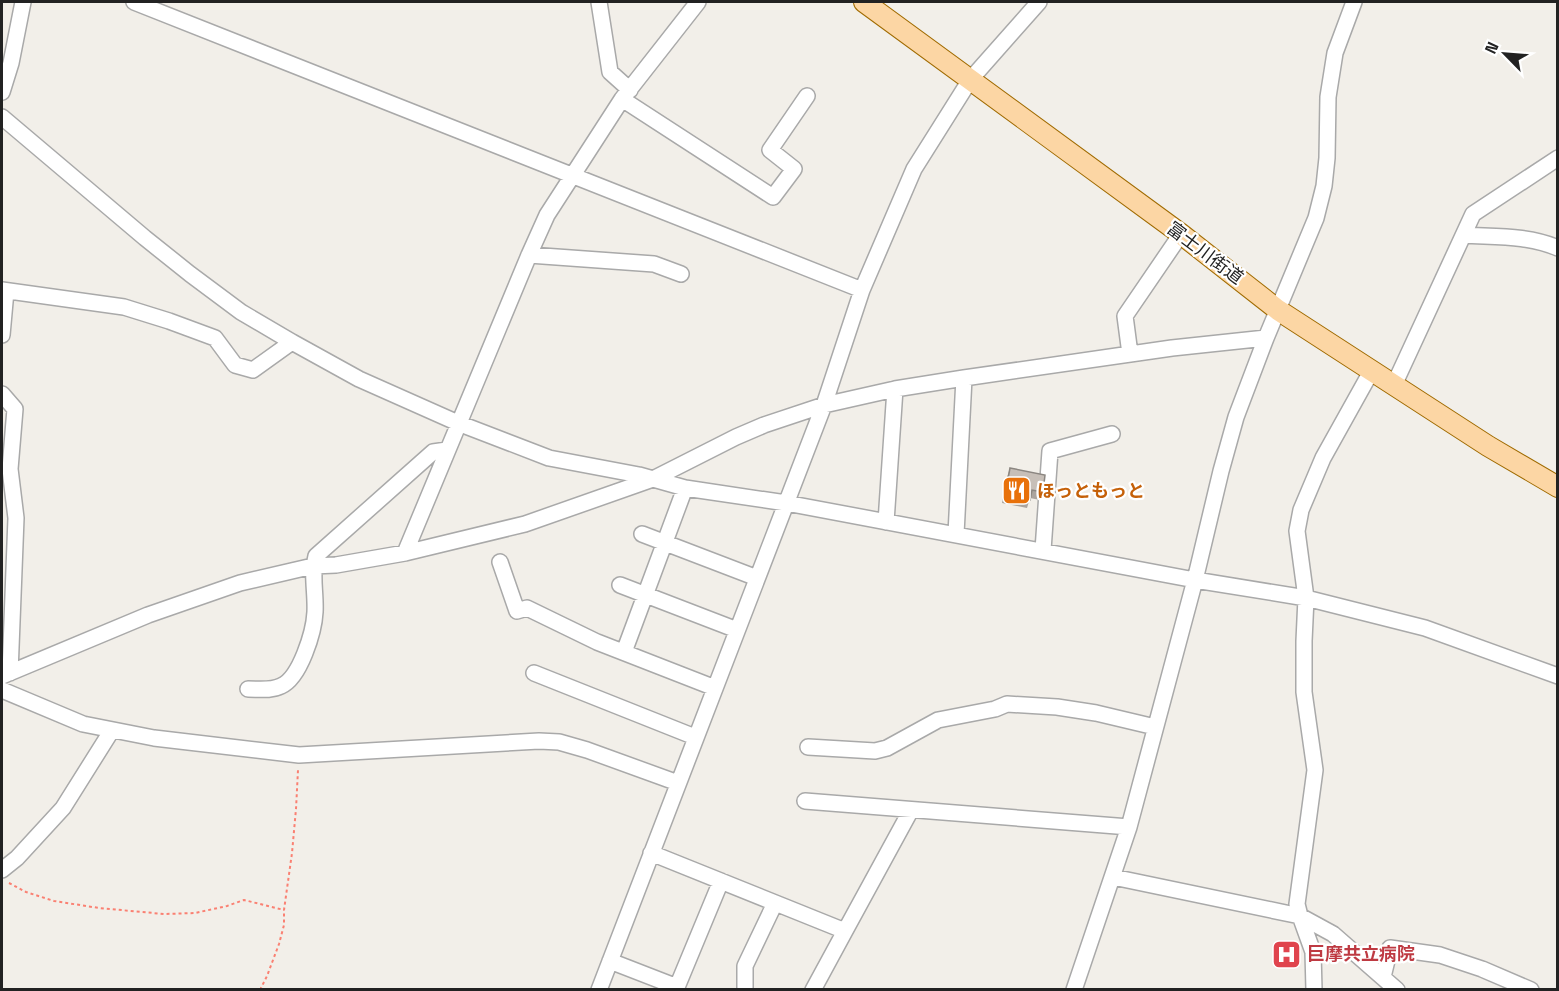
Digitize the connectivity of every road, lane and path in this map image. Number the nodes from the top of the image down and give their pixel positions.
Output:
1 (23, 2) edge
2 (134, 2) edge
3 (599, 2) edge
4 (699, 2) edge
5 (864, 2) edge
6 (1039, 2) edge
7 (1354, 2) edge
8 (970, 80) junction
9 (2, 92) edge
10 (626, 94) junction
11 (807, 96) dead end
12 (2, 117) edge
13 (1557, 158) edge
14 (571, 176) junction
15 (1181, 234) junction
16 (1464, 235) junction
17 (1557, 248) edge
18 (529, 255) junction
19 (681, 274) dead end
20 (862, 290) junction
21 (4, 291) edge
22 (1278, 310) junction
23 (2, 335) edge
24 (1266, 338) junction
25 (291, 342) junction
26 (1130, 354) junction
27 (1372, 370) junction
28 (964, 378) junction
29 (1394, 385) junction
30 (895, 389) junction
31 (2, 394) edge
32 (824, 405) junction
33 (458, 423) junction
34 (1112, 434) dead end
35 (447, 450) junction
36 (653, 479) junction
37 (1557, 487) edge
38 (685, 489) junction
39 (786, 503) junction
40 (886, 522) junction
41 (642, 534) dead end
42 (956, 534) junction
43 (665, 543) junction
44 (1043, 550) junction
45 (405, 553) junction
46 (500, 562) dead end
47 (313, 566) junction
48 (757, 578) junction
49 (1195, 580) junction
50 (620, 585) dead end
51 (645, 595) junction
52 (1306, 598) junction
53 (737, 630) junction
54 (624, 652) junction
55 (6, 674) edge
56 (534, 674) dead end
57 (1557, 676) edge
58 (248, 688) dead end
59 (715, 688) junction
60 (2, 690) edge
61 (1155, 727) junction
62 (112, 730) junction
63 (696, 737) junction
64 (808, 747) dead end
65 (299, 755) junction
66 (678, 783) junction
67 (805, 801) dead end
68 (911, 810) junction
69 (1129, 828) junction
70 (651, 853) junction
71 (3, 868) edge
72 (1113, 877) junction
73 (721, 881) junction
74 (775, 903) junction
75 (284, 910) junction
76 (1300, 916) junction
77 (845, 931) junction
78 (610, 961) junction
79 (1383, 977) junction
80 (260, 990) edge
81 (599, 990) edge
82 (745, 990) edge
83 (813, 990) edge
84 (1074, 990) edge
85 (1314, 990) edge
86 (1397, 990) edge
87 (1531, 990) edge

1 - 9 street
2 - 14 street
3 - 10 street
4 - 10 street
5 - 8 main road, 富士川街道
6 - 8 street
7 - 22 street
8 - 15 main road, 富士川街道
8 - 20 street
10 - 11 street
10 - 14 street
12 - 25 street
13 - 16 street
14 - 18 street
14 - 20 street
15 - 22 main road, 富士川街道
15 - 26 street
16 - 17 street
16 - 29 street
18 - 19 street
18 - 33 street
20 - 32 street
21 - 23 street
21 - 25 street
22 - 24 street
22 - 27 main road, 富士川街道
24 - 26 street
24 - 49 street
25 - 33 street
26 - 28 street
27 - 29 main road, 富士川街道
27 - 52 street
28 - 30 street
28 - 42 street
29 - 37 main road, 富士川街道
30 - 32 street
30 - 40 street
31 - 55 street
32 - 36 street
32 - 39 street
33 - 35 street
33 - 36 street
34 - 44 street
35 - 45 street
35 - 47 street
36 - 38 street
36 - 45 street
38 - 39 street
38 - 43 street
39 - 40 street
39 - 48 street
40 - 42 street
41 - 43 street
42 - 44 street
43 - 48 street
43 - 51 street
44 - 49 street
45 - 47 street
46 - 54 street
47 - 55 street
47 - 58 street
48 - 53 street
49 - 52 street
49 - 61 street
50 - 51 street
51 - 53 street
51 - 54 street
52 - 57 street
52 - 76 street
53 - 59 street
54 - 59 street
56 - 63 street
59 - 63 street
60 - 62 street
61 - 64 street
61 - 69 street
62 - 65 street
62 - 71 street
63 - 66 street
65 - 66 street
65 - 75 path
66 - 70 street
67 - 68 street
68 - 69 street
68 - 77 street
69 - 72 street
70 - 73 street
70 - 78 street
71 - 75 path
72 - 76 street
72 - 84 street
73 - 74 street
73 - 78 street
74 - 77 street
74 - 82 street
75 - 80 path
76 - 79 street
76 - 85 street
77 - 83 street
78 - 81 street
79 - 86 street
79 - 87 street

